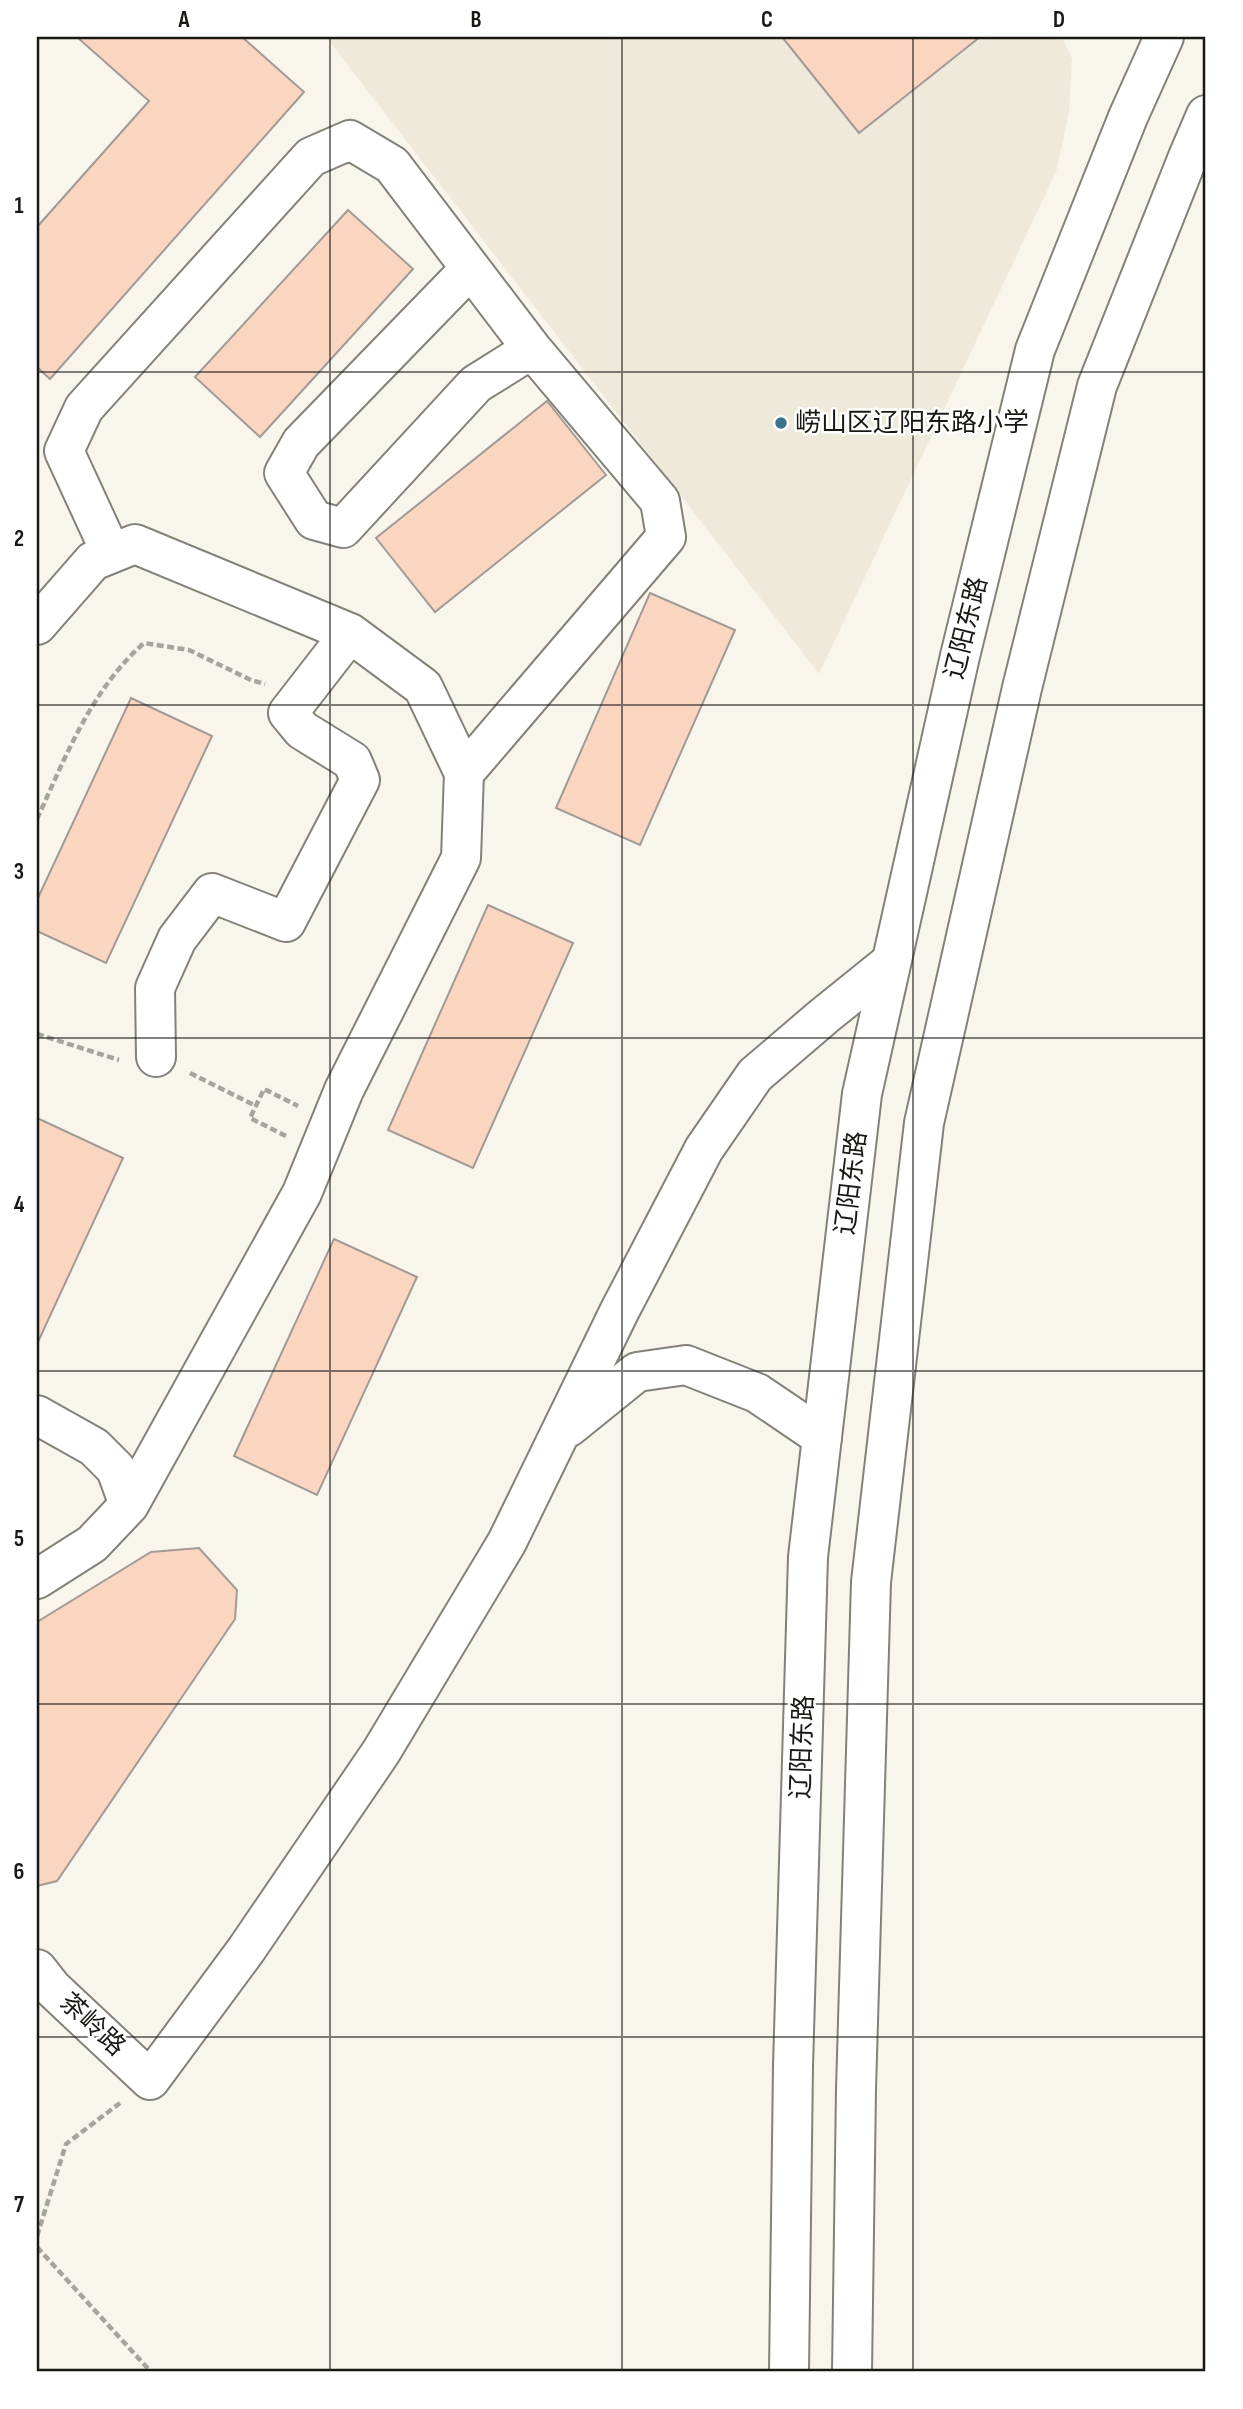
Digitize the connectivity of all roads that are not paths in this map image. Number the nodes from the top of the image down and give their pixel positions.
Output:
1 (1164, 37) edge
2 (1206, 115) edge
3 (470, 269) junction
4 (532, 349) junction
5 (111, 553) junction
6 (37, 625) edge
7 (350, 633) junction
8 (464, 773) junction
9 (891, 962) junction
10 (156, 1057) road end
11 (37, 1415) edge
12 (559, 1436) junction
13 (822, 1437) junction
14 (129, 1505) junction
15 (37, 1579) edge
16 (37, 1969) edge
17 (789, 2372) edge
18 (852, 2372) edge

1 - 9 street, 辽阳东路
2 - 18 street
3 - 4 street
3 - 4 street
3 - 5 street
4 - 8 street
5 - 6 street
5 - 7 street
7 - 8 street
7 - 10 street
8 - 14 street
9 - 12 street
9 - 13 street, 辽阳东路
11 - 14 street
12 - 13 street
12 - 16 street, 茶岭路
13 - 17 street, 辽阳东路
14 - 15 street

